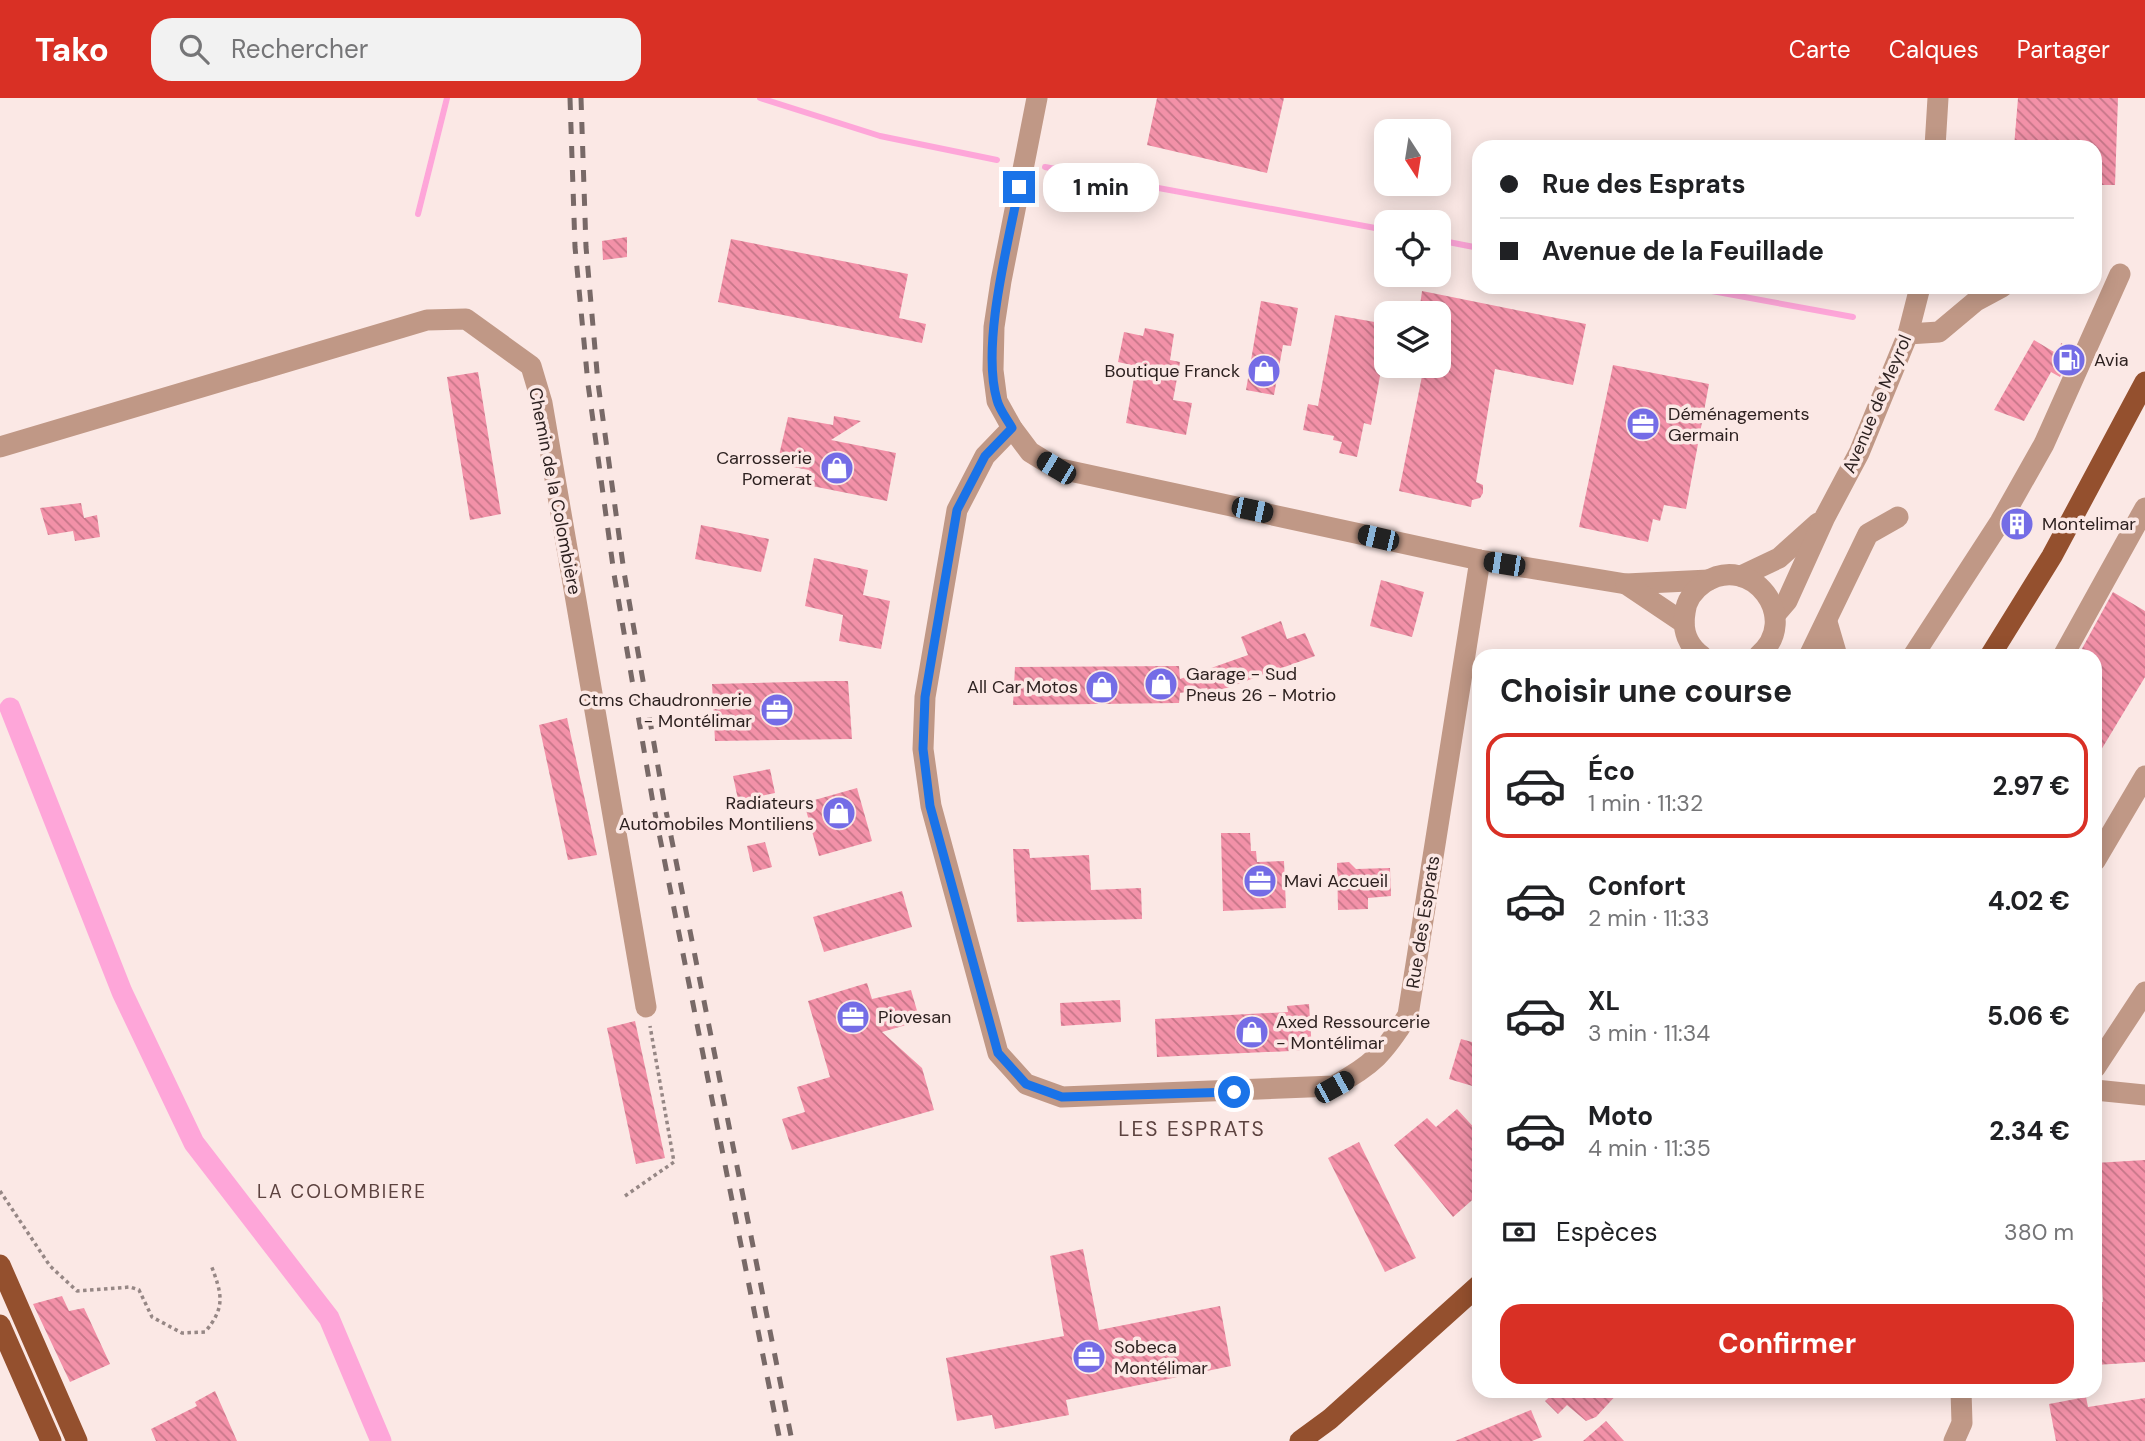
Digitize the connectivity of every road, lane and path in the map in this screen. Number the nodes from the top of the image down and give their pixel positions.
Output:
1 (1037, 98) edge
2 (1938, 98) edge
3 (1935, 140) edge
4 (2120, 274) dead end
5 (1918, 294) edge
6 (1989, 294) edge
7 (1908, 334) junction
8 (2145, 382) edge
9 (1012, 428) junction
10 (0, 447) edge
11 (2145, 508) edge
12 (1825, 517) junction
13 (1898, 517) dead end
14 (1480, 561) junction
15 (1741, 576) junction
16 (1709, 580) junction
17 (1626, 584) junction
18 (1775, 615) junction
19 (1826, 622) junction
20 (1684, 623) junction
21 (1695, 649) edge
22 (1764, 649) edge
23 (1816, 649) edge
24 (1835, 649) edge
25 (1918, 649) edge
26 (1994, 649) edge
27 (2067, 649) edge
28 (2145, 776) edge
29 (2102, 841) edge
30 (2145, 992) edge
31 (646, 1007) joint
32 (2102, 1057) edge
33 (2102, 1091) edge
34 (2145, 1095) edge
35 (0, 1191) edge
36 (625, 1196) dead end
37 (0, 1265) edge
38 (211, 1265) dead end
39 (1472, 1291) edge
40 (0, 1325) edge
41 (1961, 1398) edge
42 (51, 1441) edge
43 (77, 1441) edge
44 (1300, 1441) edge
45 (1954, 1441) edge

1 - 9 street
2 - 3 street
4 - 25 street
5 - 7 street, Avenue de Meyrol
6 - 7 street
7 - 12 street, Avenue de Meyrol
8 - 26 main road
9 - 14 street
9 - 14 street, Rue des Esprats
10 - 31 street, Chemin de la Colombière
11 - 27 street
12 - 15 street, Avenue de Meyrol
12 - 18 street, Avenue de Meyrol
13 - 19 street
14 - 17 street
15 - 16 street, Avenue de Meyrol
15 - 18 street
16 - 17 street, Avenue de Meyrol
16 - 20 street
17 - 20 street
18 - 22 street, Avenue de Meyrol
19 - 23 street
19 - 24 street
20 - 21 street
28 - 29 street
30 - 32 street
31 - 36 path
33 - 34 street
35 - 38 path
37 - 43 main road
39 - 44 main road
40 - 42 main road
41 - 45 street

